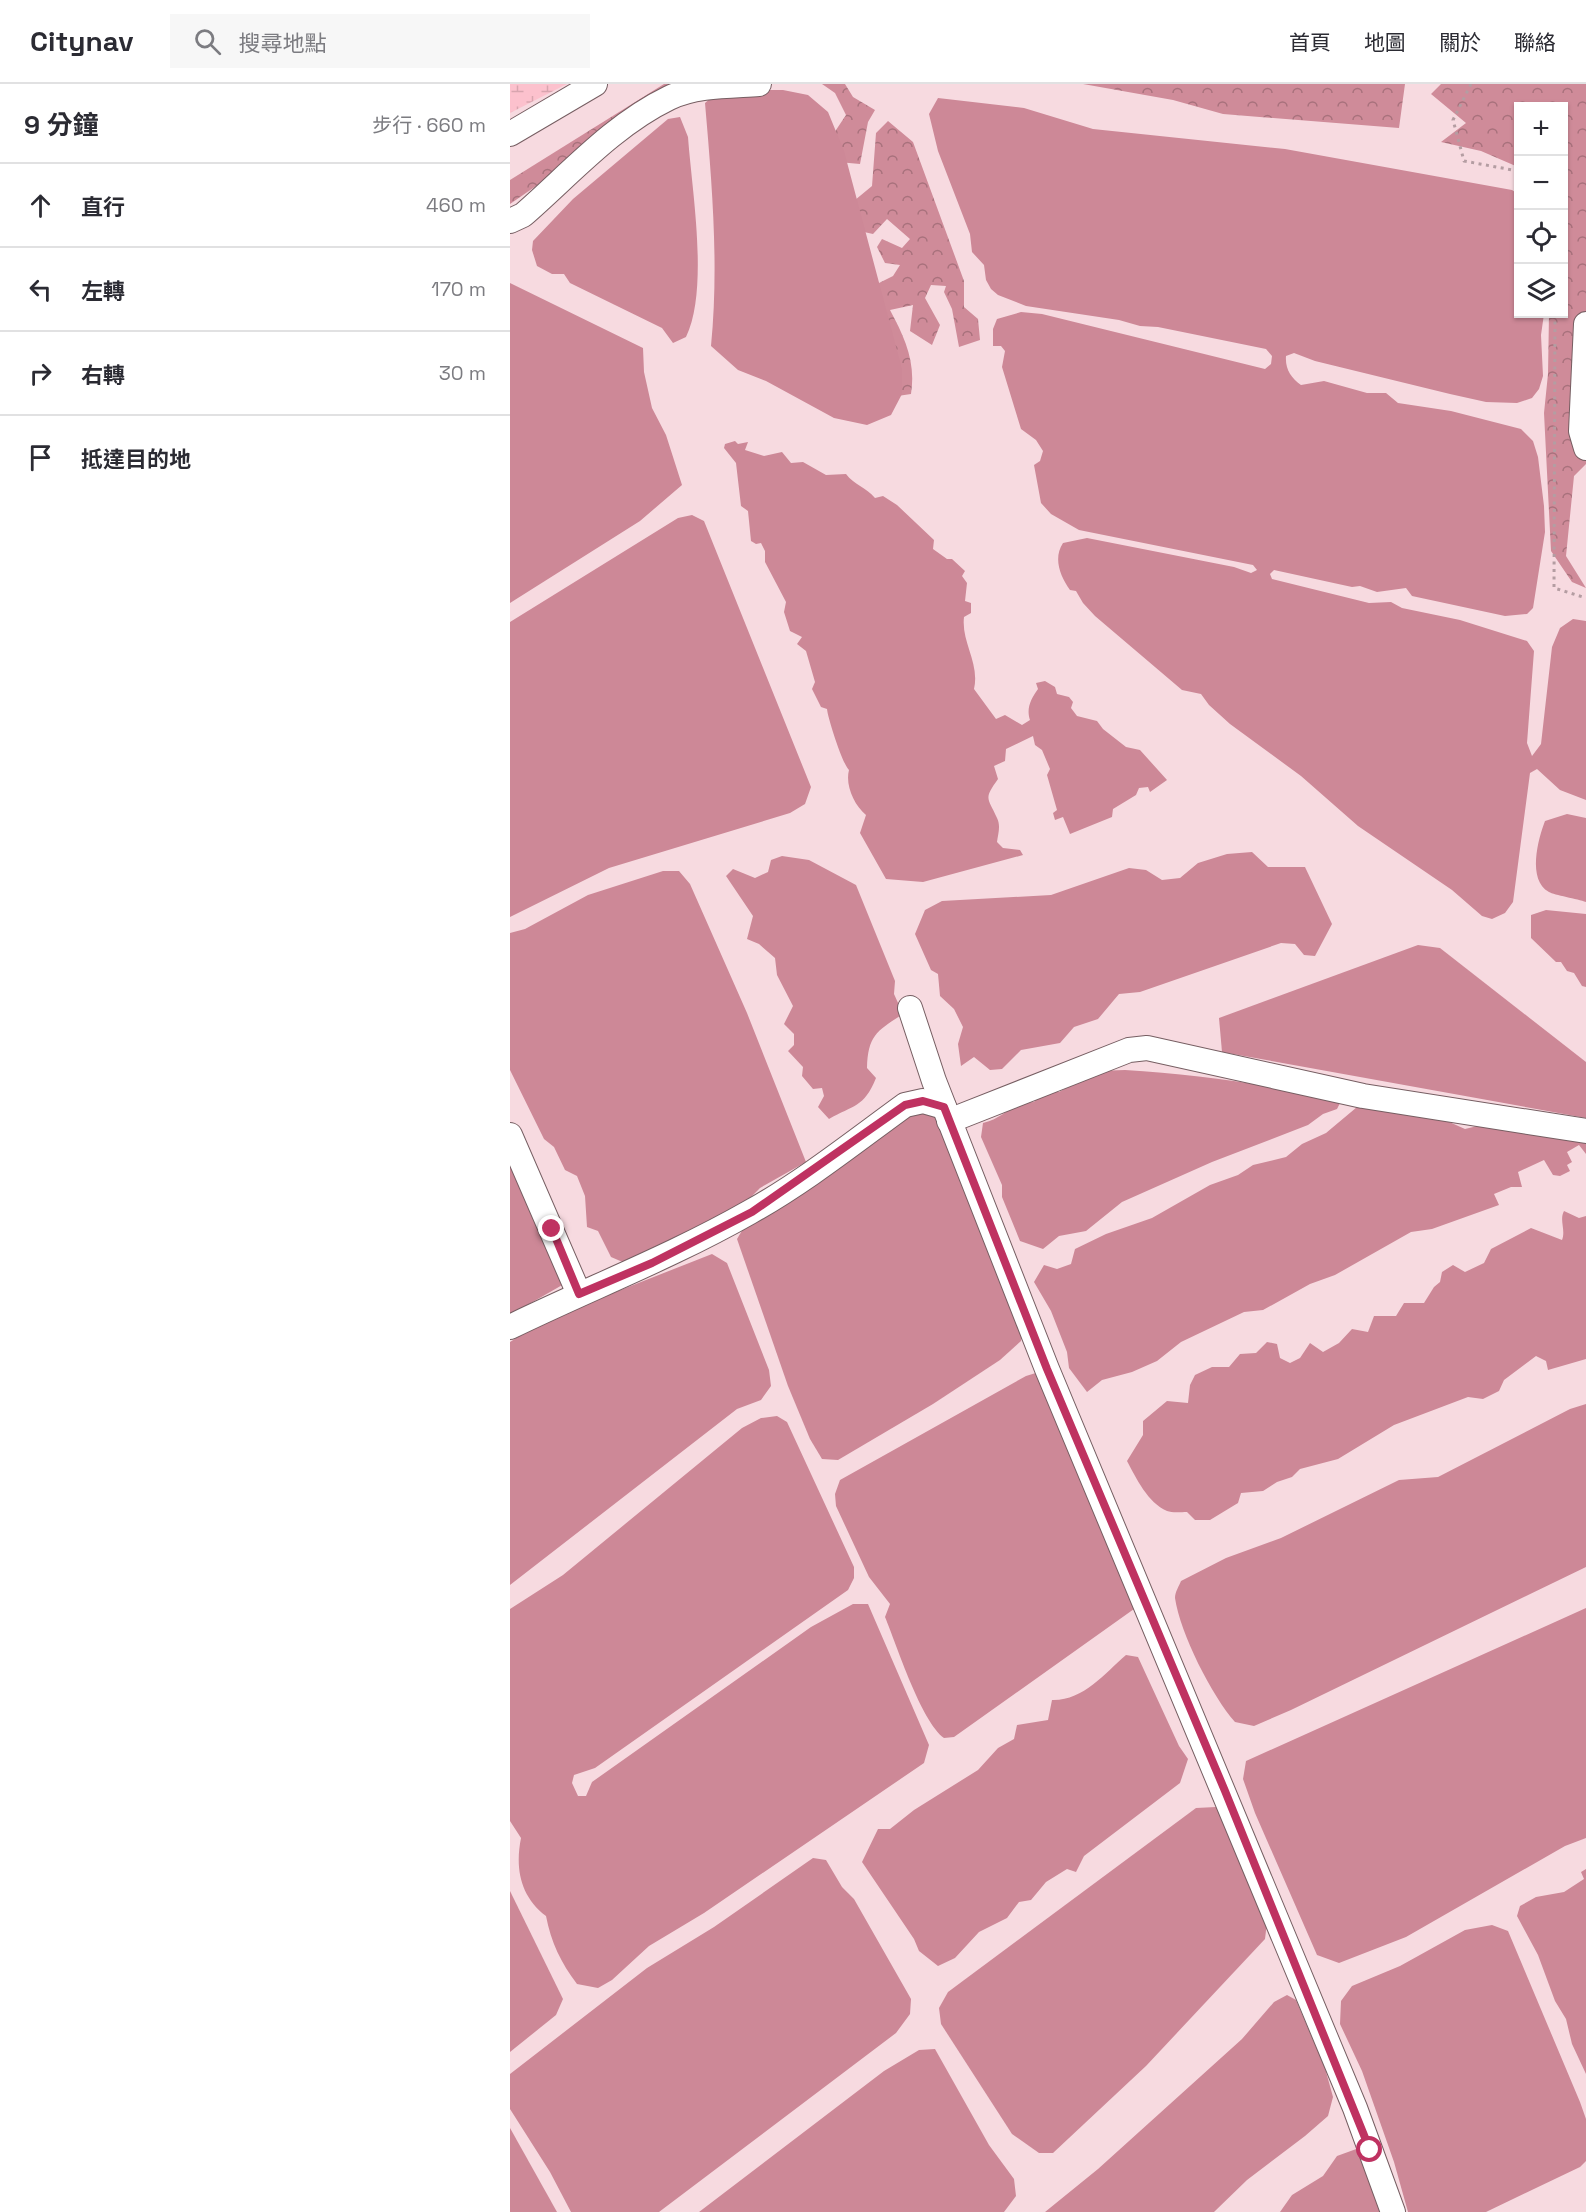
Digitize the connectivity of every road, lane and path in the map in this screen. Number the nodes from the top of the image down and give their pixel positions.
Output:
1 (595, 84) edge
2 (759, 84) edge
3 (1471, 84) edge
4 (510, 134) edge
5 (1514, 170) edge
6 (510, 221) edge
7 (1555, 318) edge
8 (1586, 324) edge
9 (1586, 448) edge
10 (1586, 598) edge
11 (909, 1008) dead end
12 (946, 1114) junction
13 (1586, 1131) edge
14 (510, 1135) edge
15 (579, 1294) junction
16 (510, 1327) edge
17 (1393, 2212) edge

1 - 4 street
2 - 6 street
3 - 5 path
7 - 10 path
8 - 9 street
11 - 12 street
12 - 13 street
12 - 15 street
12 - 17 street
14 - 15 street
15 - 16 street

